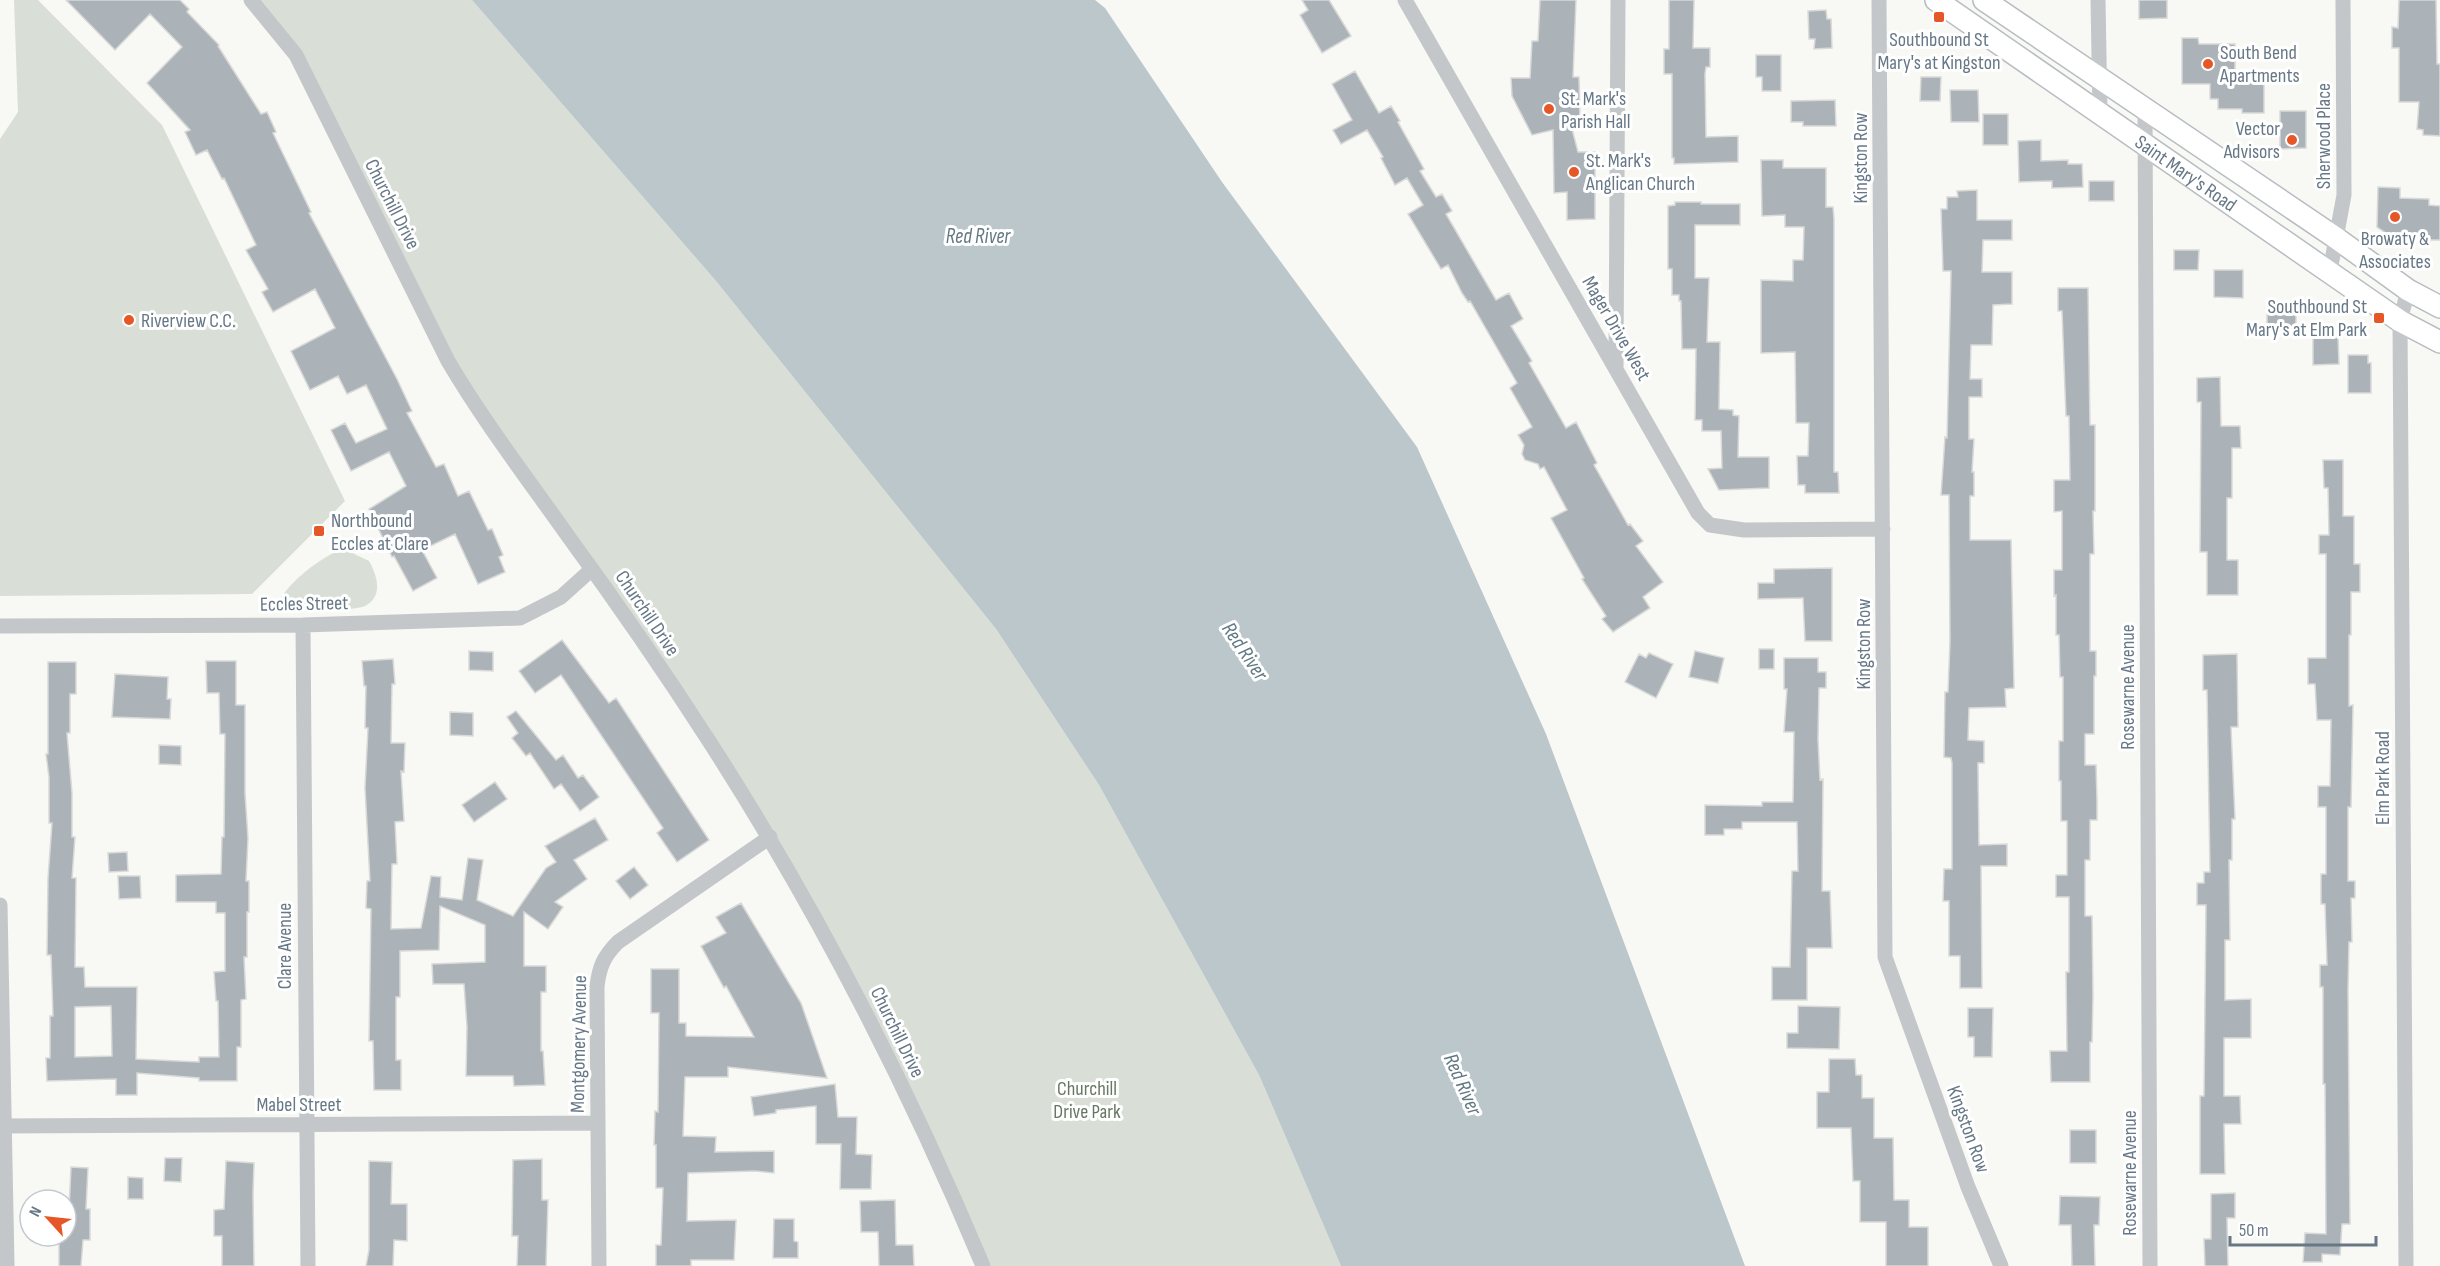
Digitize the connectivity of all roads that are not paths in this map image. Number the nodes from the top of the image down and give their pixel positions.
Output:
1 (251, 0) edge
2 (1405, 0) edge
3 (1618, 0) edge
4 (1879, 0) edge
5 (1936, 0) edge
6 (1984, 0) edge
7 (2098, 0) edge
8 (2343, 0) edge
9 (2099, 79) junction
10 (2145, 109) junction
11 (2100, 113) junction
12 (2145, 145) junction
13 (2336, 238) junction
14 (2330, 271) junction
15 (2408, 290) junction
16 (2440, 307) edge
17 (2400, 321) junction
18 (2440, 342) edge
19 (1616, 367) junction
20 (1883, 529) junction
21 (592, 569) junction
22 (303, 625) junction
23 (0, 626) edge
24 (770, 837) junction
25 (0, 904) edge
26 (597, 1123) junction
27 (306, 1125) junction
28 (3, 1126) edge
29 (7, 1266) edge
30 (308, 1266) edge
31 (599, 1266) edge
32 (983, 1266) edge
33 (2001, 1266) edge
34 (2151, 1266) edge
35 (2406, 1266) edge

1 - 21 street, Churchill Drive
2 - 19 street, Mager Drive West
3 - 19 street
4 - 20 street, Kingston Row
5 - 11 main road, Saint Mary's Road
6 - 9 main road, Saint Mary's Road
7 - 9 street
8 - 13 street, Sherwood Place
9 - 10 main road, Saint Mary's Road
9 - 11 street
10 - 12 street, Rosewarne Avenue
10 - 13 main road, Saint Mary's Road
11 - 12 main road, Saint Mary's Road
12 - 14 main road, Saint Mary's Road
12 - 34 street, Rosewarne Avenue
13 - 14 street, Sherwood Place
13 - 15 main road, Saint Mary's Road
14 - 17 main road, Saint Mary's Road
15 - 16 main road, Saint Mary's Road
15 - 17 street, Elm Park Road
17 - 18 main road, Saint Mary's Road
17 - 35 street, Elm Park Road
19 - 20 street, Mager Drive West
20 - 33 street, Kingston Row
21 - 22 street, Eccles Street
21 - 24 street, Churchill Drive
22 - 23 street, Eccles Street
22 - 27 street, Clare Avenue
24 - 26 street, Montgomery Avenue
24 - 32 street, Churchill Drive
25 - 28 street
26 - 27 street, Mabel Street
26 - 31 street, Montgomery Avenue
27 - 28 street, Mabel Street
27 - 30 street, Clare Avenue
28 - 29 street

